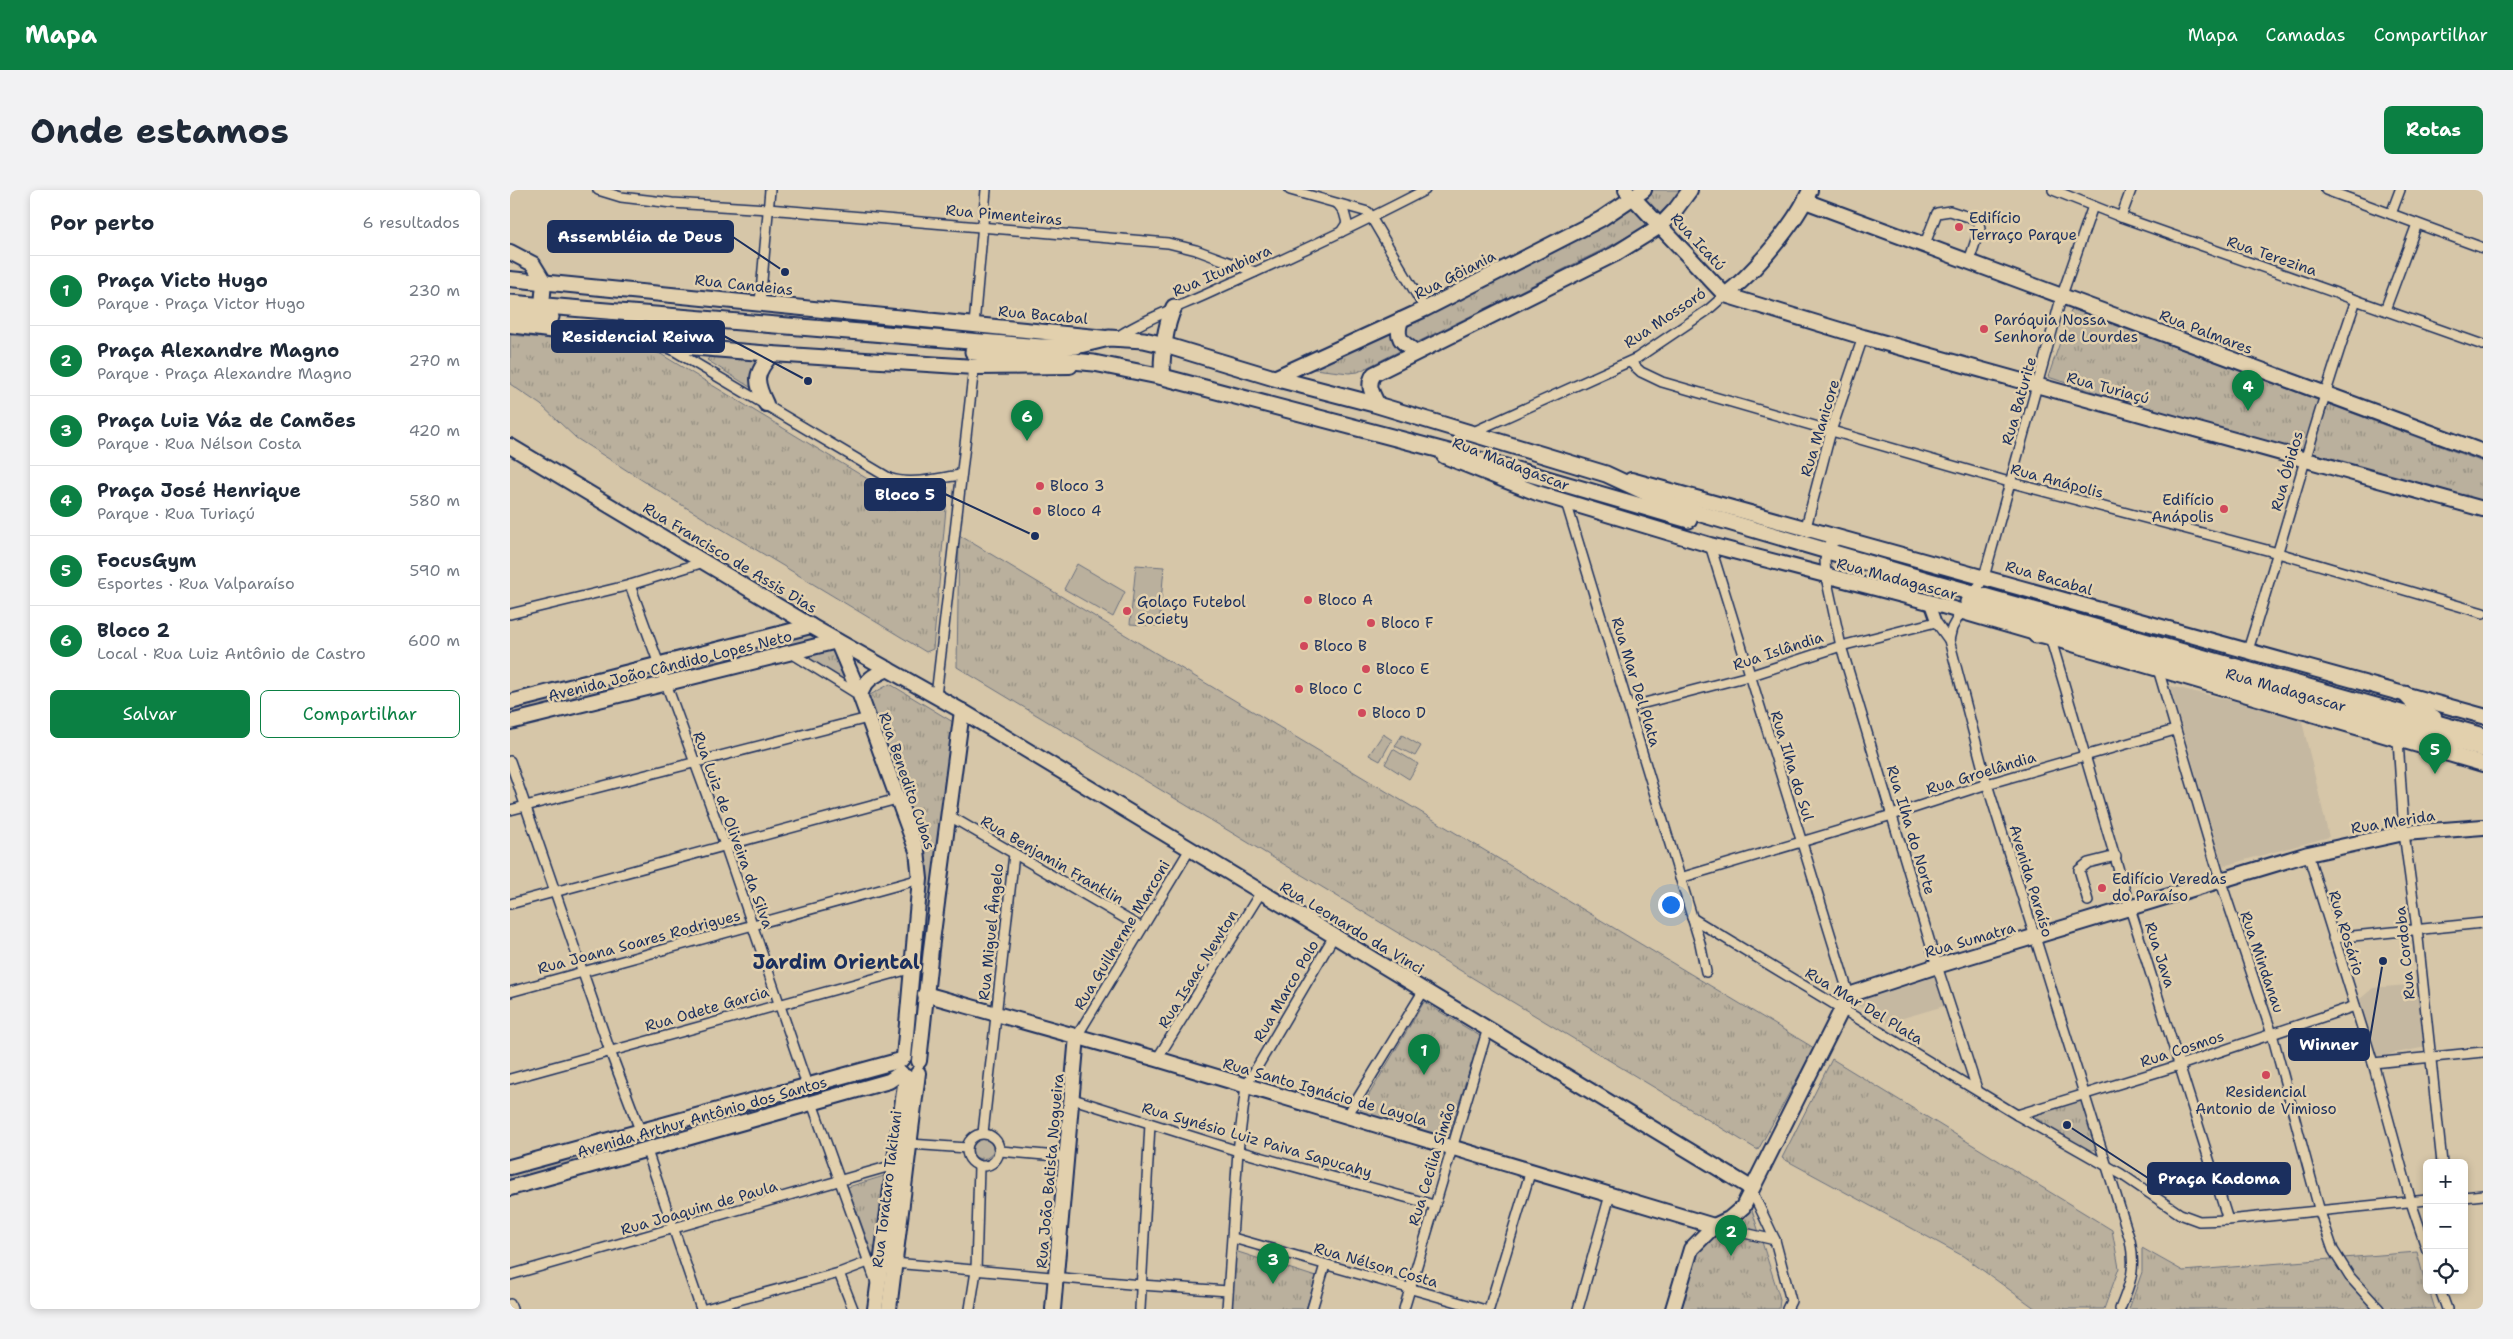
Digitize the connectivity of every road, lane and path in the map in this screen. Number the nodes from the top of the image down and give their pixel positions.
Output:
1 (598, 190) edge
2 (770, 190) edge
3 (986, 190) edge
4 (1290, 190) edge
5 (1425, 190) edge
6 (1690, 190) edge
7 (2053, 190) edge
8 (2131, 190) edge
9 (2326, 190) edge
10 (2400, 190) edge
11 (1635, 192) edge
12 (1808, 196) edge
13 (1338, 204) junction
14 (2093, 206) junction
15 (768, 208) junction
16 (2391, 214) junction
17 (2121, 217) junction
18 (1372, 218) junction
19 (2417, 224) junction
20 (1660, 226) junction
21 (982, 227) junction
22 (1341, 232) junction
23 (1924, 246) junction
24 (2483, 248) edge
25 (510, 252) edge
26 (1969, 261) junction
27 (1255, 272) junction
28 (510, 279) edge
29 (544, 282) junction
30 (2062, 295) junction
31 (1725, 296) junction
32 (2356, 300) junction
33 (510, 303) edge
34 (760, 303) junction
35 (1174, 307) junction
36 (1425, 309) junction
37 (2385, 310) junction
38 (510, 314) edge
39 (541, 317) junction
40 (1401, 320) junction
41 (510, 325) edge
42 (974, 325) junction
43 (1863, 337) junction
44 (1112, 338) junction
45 (664, 345) junction
46 (1165, 345) junction
47 (2483, 345) edge
48 (1416, 352) junction
49 (772, 354) junction
50 (1630, 362) junction
51 (1094, 363) junction
52 (974, 367) junction
53 (1163, 377) junction
54 (1274, 378) junction
55 (2038, 386) junction
56 (2324, 394) junction
57 (766, 404) junction
58 (1378, 406) junction
59 (1831, 431) junction
60 (1470, 433) junction
61 (1512, 445) junction
62 (510, 446) edge
63 (1421, 446) junction
64 (510, 450) edge
65 (2483, 452) edge
66 (2304, 460) junction
67 (1506, 468) junction
68 (1606, 474) junction
69 (960, 475) junction
70 (2009, 482) junction
71 (1566, 502) junction
72 (2483, 509) edge
73 (1806, 527) junction
74 (1842, 537) junction
75 (1710, 545) junction
76 (2278, 553) junction
77 (1826, 555) junction
78 (704, 562) junction
79 (1957, 569) junction
80 (1826, 577) junction
81 (1984, 577) junction
82 (630, 585) junction
83 (1967, 599) junction
84 (1929, 602) junction
85 (2483, 613) edge
86 (510, 614) edge
87 (1936, 622) junction
88 (811, 626) junction
89 (2074, 632) junction
90 (2036, 635) junction
91 (1949, 640) junction
92 (2051, 640) junction
93 (837, 641) junction
94 (1841, 646) junction
95 (2248, 650) junction
96 (791, 653) junction
97 (659, 665) junction
98 (888, 669) junction
99 (2158, 669) junction
100 (1749, 676) junction
101 (666, 683) junction
102 (2405, 694) junction
103 (860, 695) junction
104 (936, 696) junction
105 (510, 702) edge
106 (1629, 707) junction
107 (962, 711) junction
108 (2483, 716) edge
109 (868, 718) junction
110 (510, 722) edge
111 (2455, 728) junction
112 (2175, 730) junction
113 (2368, 730) joint
114 (2402, 734) junction
115 (2483, 736) edge
116 (2483, 749) edge
117 (2084, 756) junction
118 (694, 761) junction
119 (510, 762) edge
120 (2483, 764) edge
121 (1987, 784) junction
122 (897, 799) junction
123 (526, 806) junction
124 (510, 810) edge
125 (948, 815) junction
126 (1892, 816) junction
127 (2483, 827) edge
128 (2404, 833) junction
129 (1800, 841) junction
130 (725, 845) junction
131 (1190, 849) junction
132 (1014, 854) junction
133 (2308, 854) junction
134 (2116, 856) junction
135 (1680, 878) junction
136 (920, 879) junction
137 (2220, 879) junction
138 (555, 892) junction
139 (1261, 892) junction
140 (2088, 901) dead end
141 (510, 904) edge
142 (2130, 908) junction
143 (1692, 918) junction
144 (2483, 924) edge
145 (753, 925) junction
146 (1142, 928) junction
147 (2417, 929) junction
148 (1334, 936) junction
149 (2034, 938) junction
150 (2333, 938) junction
151 (915, 946) junction
152 (931, 949) junction
153 (1937, 966) junction
154 (912, 968) junction
155 (583, 971) junction
156 (1706, 972) dead end
157 (1424, 990) junction
158 (510, 992) edge
159 (925, 994) junction
160 (1849, 994) junction
161 (779, 1004) junction
162 (2355, 1006) junction
163 (1842, 1010) junction
164 (996, 1014) junction
165 (1488, 1028) junction
166 (2272, 1034) junction
167 (1078, 1036) junction
168 (610, 1051) junction
169 (2483, 1052) edge
170 (2431, 1057) junction
171 (1157, 1059) junction
172 (2373, 1062) junction
173 (2180, 1065) junction
174 (908, 1067) junction
175 (510, 1079) edge
176 (807, 1085) junction
177 (1246, 1086) junction
178 (1977, 1089) junction
179 (2084, 1093) junction
180 (1073, 1099) junction
181 (812, 1103) junction
182 (2017, 1115) junction
183 (1347, 1116) junction
184 (1150, 1124) junction
185 (640, 1130) junction
186 (983, 1133) junction
187 (910, 1144) junction
188 (1452, 1146) junction
189 (646, 1148) junction
190 (967, 1148) junction
191 (1000, 1151) junction
192 (1238, 1151) junction
193 (1068, 1157) junction
194 (2442, 1159) edge
195 (894, 1165) junction
196 (978, 1166) junction
197 (510, 1167) edge
198 (2109, 1168) junction
199 (1531, 1170) junction
200 (840, 1182) junction
201 (510, 1188) edge
202 (1751, 1188) junction
203 (2483, 1194) edge
204 (1610, 1195) junction
205 (2468, 1196) edge
206 (2423, 1200) edge
207 (2411, 1202) junction
208 (1434, 1205) junction
209 (2320, 1212) junction
210 (2228, 1220) junction
211 (1714, 1226) junction
212 (673, 1230) junction
213 (1233, 1238) junction
214 (1774, 1240) junction
215 (2427, 1249) edge
216 (868, 1262) junction
217 (894, 1263) junction
218 (1325, 1265) junction
219 (976, 1271) junction
220 (839, 1273) junction
221 (510, 1275) edge
222 (1056, 1277) junction
223 (1141, 1286) junction
224 (878, 1287) junction
225 (1410, 1288) junction
226 (1228, 1291) junction
227 (2441, 1294) edge
228 (510, 1304) edge
229 (512, 1309) edge
230 (703, 1309) edge
231 (853, 1309) edge
232 (875, 1309) edge
233 (889, 1309) edge
234 (970, 1309) edge
235 (1053, 1309) edge
236 (1140, 1309) edge
237 (1227, 1309) edge
238 (1312, 1309) edge
239 (1404, 1309) edge
240 (1482, 1309) edge
241 (1488, 1309) edge
242 (1578, 1309) edge
243 (1673, 1309) edge
244 (1787, 1309) edge
245 (2120, 1309) edge
246 (2379, 1309) edge
247 (2446, 1309) edge

1 - 15 street, Rua Pimenteiras
2 - 15 street
3 - 21 street
4 - 13 street
5 - 18 street
6 - 20 street
7 - 14 street, Rua Terezina
8 - 17 street
9 - 16 street
10 - 16 street
11 - 20 street, Rua Icatú
11 - 36 street, Rua Gôiania
12 - 23 street, Rua Palmares
12 - 31 street, Rua Mossoró
13 - 18 street
13 - 22 street
14 - 17 street, Rua Terezina
14 - 30 street, Rua Baturite
15 - 21 street, Rua Pimenteiras
15 - 34 street
16 - 19 street
17 - 32 street, Rua Terezina
18 - 22 street, Rua Itumbiara
18 - 36 street
19 - 24 street
19 - 37 street
20 - 31 street, Rua Icatú
20 - 48 street
21 - 27 street, Rua Pimenteiras
21 - 42 street
22 - 27 street, Rua Itumbiara
23 - 26 street, Rua Palmares
23 - 26 street
25 - 29 street
26 - 30 street, Rua Palmares
27 - 35 street, Rua Itumbiara
28 - 29 street, Rua Candeias
29 - 34 street, Rua Candeias
29 - 39 street
30 - 55 street, Rua Baturite
30 - 56 street, Rua Palmares
31 - 43 street, Rua Turiaçú
31 - 50 street, Rua Mossoró
32 - 37 street, Rua Terezina
32 - 56 street, Rua Óbidos
33 - 39 main road
34 - 42 street, Rua Candeias
35 - 44 street, Rua Itumbiara
35 - 46 main road
36 - 40 street, Rua Gôiania
37 - 47 street, Rua Terezina
38 - 39 main road
39 - 41 street
39 - 44 main road
39 - 45 street
39 - 51 main road
40 - 48 street
40 - 54 street, Rua Gôiania
42 - 44 street, Rua Bacabal
43 - 55 street, Rua Turiaçú
43 - 59 street, Rua Manicore
44 - 46 main road
45 - 49 street
45 - 57 street
46 - 53 main road
46 - 54 main road
48 - 58 street
49 - 52 street
49 - 57 street
50 - 59 street, Rua Anápolis
50 - 60 street, Rua Mossoró
51 - 52 street
51 - 53 main road
52 - 69 street
53 - 63 main road
54 - 58 main road
55 - 66 street, Rua Turiaçú
55 - 70 street, Rua Baturite
56 - 65 street, Rua Palmares
56 - 66 street, Rua Óbidos
57 - 69 street
58 - 60 main road
59 - 70 street, Rua Anápolis
59 - 73 street, Rua Manicore
60 - 61 main road
61 - 67 main road
61 - 68 main road
62 - 64 street
62 - 78 street, Rua Francisco de Assis Dias
63 - 67 main road
63 - 71 street, Rua Madagascar
66 - 72 street, Rua Turiaçú
66 - 76 street, Rua Óbidos
67 - 77 main road
68 - 73 street, Rua Bacabal
68 - 77 main road
69 - 104 street
70 - 76 street, Rua Anápolis
70 - 81 street, Rua Baturite
71 - 75 street, Rua Madagascar
71 - 106 street, Rua Mar Del Plata
73 - 74 street, Rua Bacabal
74 - 77 street
74 - 79 street, Rua Bacabal
75 - 80 street, Rua Madagascar
75 - 100 street, Rua Ilha do Sul
76 - 85 street, Rua Anápolis
76 - 95 street, Rua Óbidos
77 - 80 street, Rua Ilha do Norte
77 - 83 main road
78 - 82 street
78 - 88 street, Rua Francisco de Assis Dias
79 - 81 street, Rua Bacabal
79 - 83 street
80 - 84 street, Rua Madagascar
80 - 94 street, Rua Ilha do Norte
81 - 83 street, Rua Baturite
81 - 95 street, Rua Bacabal
82 - 86 street
82 - 97 street, Rua Luiz de Oliveira da Silva
83 - 84 street, Rua Madagascar
83 - 89 main road
83 - 90 street, Rua Madagascar
83 - 91 street, Rua Baturite
83 - 111 main road
84 - 87 street, Avenida Paraíso
87 - 91 street, Avenida Paraíso
87 - 94 street, Rua Islândia
88 - 93 street, Rua Francisco de Assis Dias
88 - 97 street, Avenida João Cândido Lopes Neto
89 - 90 main road
89 - 114 main road
90 - 92 street, Rua Madagascar
91 - 121 street, Avenida Paraíso
92 - 99 street, Rua Madagascar
92 - 117 street, Rua Java
93 - 96 street, Avenida João Cândido Lopes Neto
93 - 98 street, Rua Francisco de Assis Dias
93 - 103 street, Rua Benedito Cubas
94 - 100 street, Rua Islândia
94 - 126 street, Rua Ilha do Norte
95 - 102 street, Rua Bacabal
96 - 101 street, Avenida João Cândido Lopes Neto
96 - 103 street
97 - 101 street, Rua Luiz de Oliveira da Silva
97 - 105 street, Avenida João Cândido Lopes Neto
98 - 103 street
98 - 104 street, Rua Francisco de Assis Dias
99 - 112 street, Rua Mindanau
99 - 113 street, Rua Madagascar
100 - 106 street, Rua Islândia
100 - 129 street, Rua Ilha do Sul
101 - 110 street, Avenida João Cândido Lopes Neto
101 - 118 street, Rua Luiz de Oliveira da Silva
102 - 108 street, Rua Bacabal
102 - 111 main road
103 - 109 street, Rua Benedito Cubas
104 - 107 street, Rua Leonardo da Vinci
106 - 135 street, Rua Mar Del Plata
107 - 125 street, Rua Torataro Takitani
107 - 131 street, Rua Leonardo da Vinci
109 - 118 street
109 - 122 street, Rua Benedito Cubas
111 - 115 main road
112 - 117 street, Rua Groelândia
112 - 137 street, Rua Mindanau
113 - 114 main road
114 - 116 main road
114 - 120 street
114 - 128 street, Rua Cordoba
117 - 121 street, Rua Groelândia
117 - 134 street, Rua Java
118 - 123 street
118 - 130 street, Rua Luiz de Oliveira da Silva
119 - 123 street
121 - 126 street, Rua Groelândia
121 - 149 street, Avenida Paraíso
122 - 130 street
122 - 136 street, Rua Benedito Cubas
123 - 124 street
123 - 138 street
125 - 132 street, Rua Benjamin Franklin
125 - 152 street, Rua Torataro Takitani
126 - 129 street, Rua Groelândia
126 - 153 street, Rua Ilha do Norte
127 - 128 street, Rua Merida
128 - 133 street, Rua Merida
128 - 147 street, Rua Cordoba
129 - 135 street, Rua Groelândia
129 - 160 street, Rua Ilha do Sul
130 - 138 street
130 - 145 street, Rua Luiz de Oliveira da Silva
131 - 139 street, Rua Leonardo da Vinci
131 - 146 street, Rua Guilherme Marconi
132 - 146 street, Rua Benjamin Franklin
132 - 164 street, Rua Miguel Ângelo
133 - 137 street, Rua Sumatra
133 - 150 street, Rua Rosário
134 - 140 street
134 - 142 street, Rua Java
135 - 143 street, Rua Mar Del Plata
136 - 145 street, Rua Joana Soares Rodrigues
136 - 151 street, Rua Benedito Cubas
137 - 142 street, Rua Sumatra
137 - 166 street, Rua Mindanau
138 - 141 street
138 - 155 street
139 - 148 street, Rua Leonardo da Vinci
139 - 171 street, Rua Isaac Newton
142 - 149 street, Rua Sumatra
142 - 173 street, Rua Java
143 - 156 street
143 - 163 street, Rua Mar Del Plata
144 - 147 street
145 - 155 street, Rua Joana Soares Rodrigues
145 - 161 street, Rua Luiz de Oliveira da Silva
146 - 167 street, Rua Guilherme Marconi
147 - 150 street
147 - 170 street, Rua Cordoba
148 - 157 street, Rua Leonardo da Vinci
148 - 177 street, Rua Marco Polo
149 - 153 street, Rua Sumatra
149 - 179 street, Avenida Paraíso
150 - 162 street, Rua Rosário
151 - 152 street
151 - 154 street, Rua Benedito Cubas
152 - 159 street, Rua Torataro Takitani
153 - 160 street, Rua Sumatra
153 - 178 street, Rua Ilha do Norte
154 - 161 street, Rua Odete Garcia
154 - 174 street, Rua Benedito Cubas
155 - 158 street, Rua Joana Soares Rodrigues
155 - 168 street
157 - 165 street, Rua Leonardo da Vinci
157 - 183 street
159 - 164 street, Rua Santo Ignácio de Layola
159 - 174 street, Rua Torataro Takitani
160 - 163 street
161 - 168 street, Rua Odete Garcia
161 - 176 street, Rua Luiz de Oliveira da Silva
162 - 166 street, Rua Cosmos
162 - 172 street, Rua Rosário
163 - 178 street, Rua Mar Del Plata
163 - 202 street
164 - 167 street, Rua Santo Ignácio de Layola
164 - 186 street, Rua Miguel Ângelo
165 - 188 street, Rua Cecília Simão
165 - 202 street, Rua Leonardo da Vinci
166 - 173 street, Rua Cosmos
166 - 209 street, Rua Mindanau
167 - 171 street, Rua Santo Ignácio de Layola
167 - 180 street, Rua João Batista Nogueira
168 - 175 street, Rua Odete Garcia
168 - 185 street
169 - 170 street
170 - 172 street
170 - 194 street, Rua Cordoba
171 - 177 street, Rua Santo Ignácio de Layola
172 - 207 street, Rua Rosário
173 - 179 street, Rua Cosmos
173 - 210 street, Rua Java
174 - 176 street, Avenida Arthur Antônio dos Santos
174 - 181 street, Avenida Arthur Antônio dos Santos
174 - 187 street, Rua Torataro Takitani
174 - 195 street, Rua Benedito Cubas
176 - 185 street, Avenida Arthur Antônio dos Santos
177 - 183 street, Rua Santo Ignácio de Layola
177 - 192 street
178 - 182 street, Rua Mar Del Plata
179 - 182 street, Rua Cosmos
179 - 198 street, Avenida Paraíso
180 - 184 street, Rua Synésio Luiz Paiva Sapucahy
180 - 193 street, Rua João Batista Nogueira
181 - 189 street, Avenida Arthur Antônio dos Santos
181 - 200 street
182 - 198 street, Rua Mar Del Plata
183 - 188 street, Rua Santo Ignácio de Layola
184 - 192 street, Rua Synésio Luiz Paiva Sapucahy
184 - 223 street
185 - 197 street, Avenida Arthur Antônio dos Santos
186 - 190 street
186 - 191 street
187 - 190 street
187 - 217 street, Rua Torataro Takitani
188 - 199 street, Rua Santo Ignácio de Layola
188 - 208 street, Rua Cecília Simão
189 - 201 street, Avenida Arthur Antônio dos Santos
189 - 212 street
190 - 196 street
191 - 193 street
191 - 196 street
192 - 208 street, Rua Synésio Luiz Paiva Sapucahy
192 - 213 street
193 - 222 street, Rua João Batista Nogueira
195 - 200 street, Rua Joaquim de Paula
195 - 224 street, Rua Benedito Cubas
196 - 219 street
198 - 210 street, Rua Mar Del Plata
198 - 245 street, Avenida Paraíso
199 - 204 street, Rua Santo Ignácio de Layola
199 - 241 street
200 - 212 street, Rua Joaquim de Paula
200 - 216 street
202 - 211 street
202 - 214 street
203 - 205 street
204 - 211 street, Rua Santo Ignácio de Layola
204 - 242 street
206 - 207 street, Rua Mar Del Plata
207 - 209 street, Rua Mar Del Plata
207 - 215 street, Rua Rosário
208 - 225 street, Rua Cecília Simão
209 - 210 street, Rua Mar Del Plata
209 - 246 street, Rua Mindanau
211 - 214 street
211 - 243 street
212 - 221 street, Rua Joaquim de Paula
212 - 230 street
213 - 218 street, Rua Nélson Costa
213 - 226 street
214 - 244 street
216 - 220 street
216 - 224 street
217 - 219 street
217 - 233 street, Rua Torataro Takitani
218 - 225 street, Rua Nélson Costa
218 - 238 street
219 - 222 street
219 - 234 street
220 - 230 street
220 - 231 street
222 - 223 street
222 - 235 street, Rua João Batista Nogueira
223 - 226 street
223 - 236 street
224 - 232 street, Rua Benedito Cubas
225 - 239 street, Rua Cecília Simão
225 - 240 street, Rua Nélson Costa
226 - 237 street
227 - 247 street
228 - 229 street

